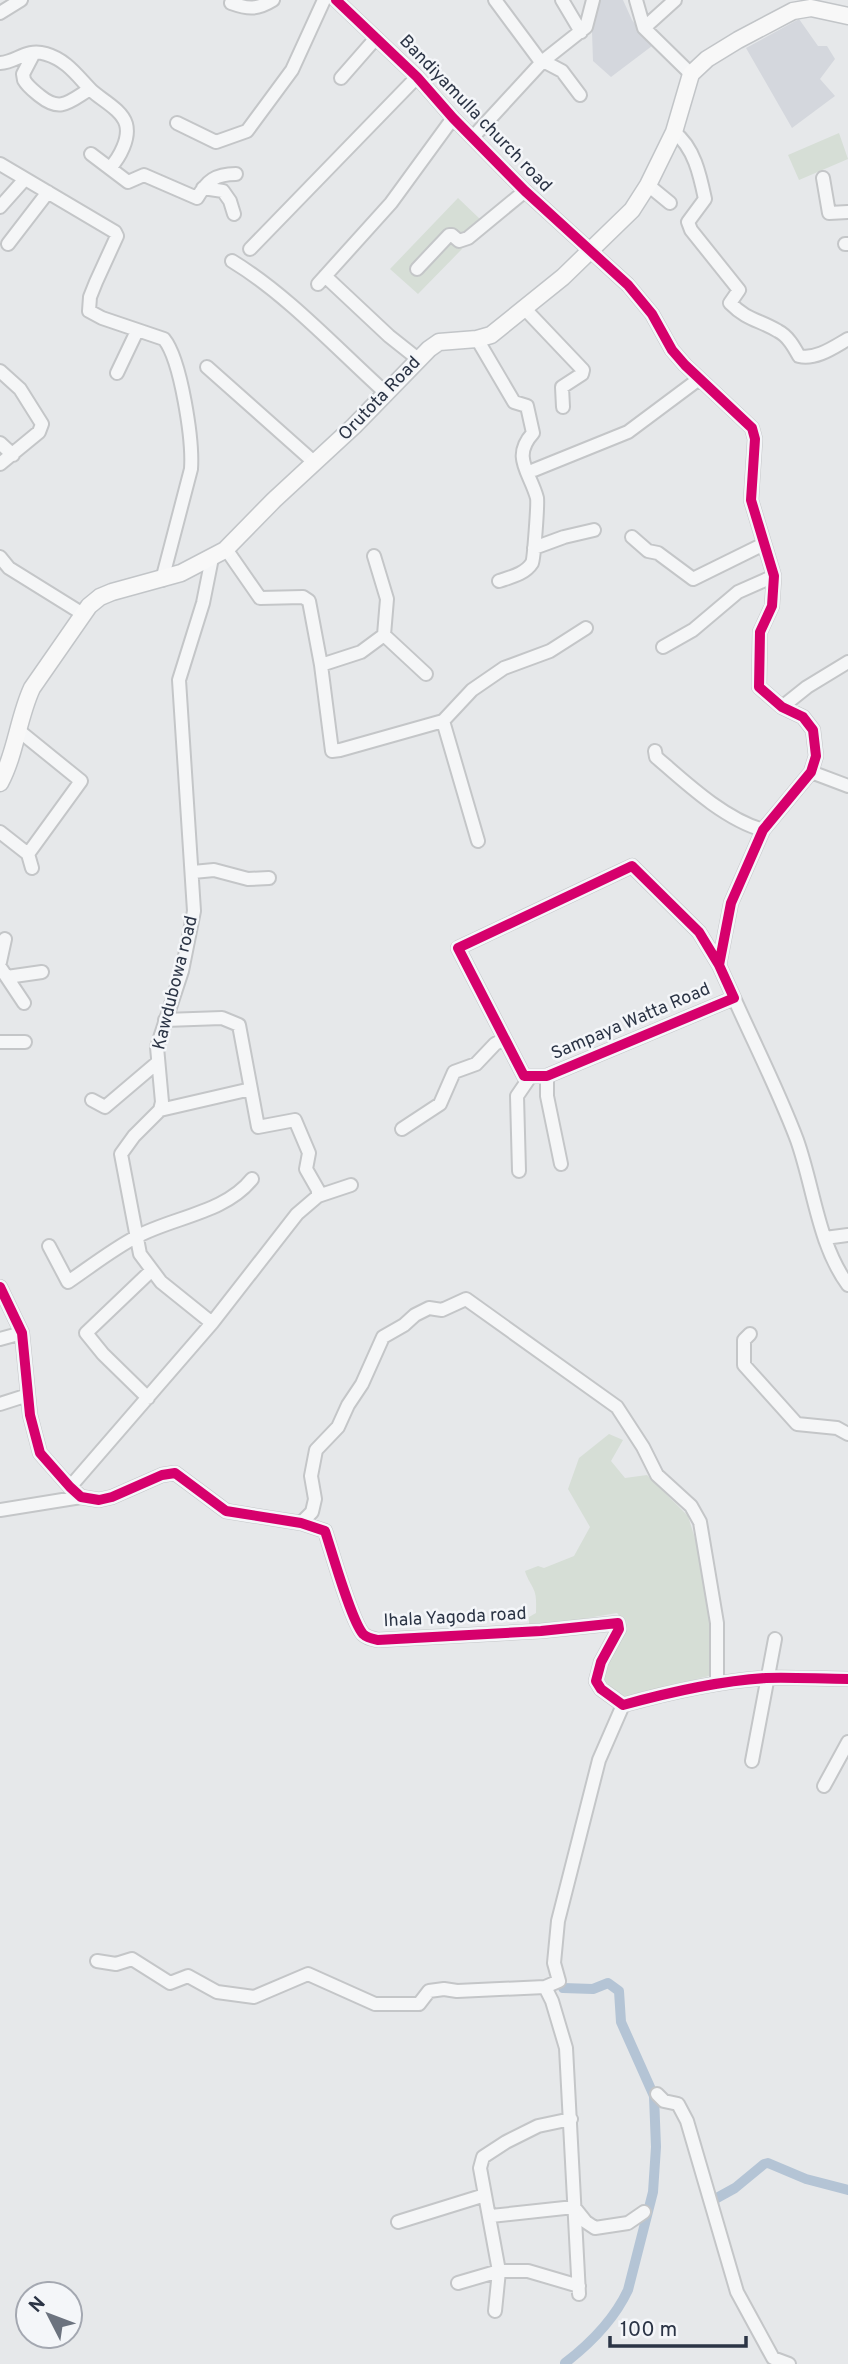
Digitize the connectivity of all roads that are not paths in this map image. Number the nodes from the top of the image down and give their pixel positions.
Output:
1 (21, 0) edge
2 (273, 0) edge
3 (324, 0) edge
4 (336, 0) edge
5 (495, 0) edge
6 (562, 0) edge
7 (593, 0) edge
8 (636, 0) edge
9 (675, 0) edge
10 (231, 3) dead end
11 (0, 13) edge
12 (848, 16) edge
13 (644, 29) junction
14 (581, 32) junction
15 (376, 38) junction
16 (34, 53) junction
17 (542, 61) junction
18 (0, 63) edge
19 (691, 74) junction
20 (417, 77) junction
21 (341, 78) dead end
22 (90, 89) junction
23 (580, 95) dead end
24 (453, 118) junction
25 (177, 123) dead end
26 (674, 132) junction
27 (473, 137) junction
28 (91, 153) dead end
29 (0, 164) edge
30 (110, 168) junction
31 (236, 174) dead end
32 (25, 178) junction
33 (823, 178) dead end
34 (648, 185) junction
35 (203, 188) junction
36 (525, 191) junction
37 (48, 192) junction
38 (670, 203) dead end
39 (0, 207) edge
40 (848, 212) edge
41 (234, 214) dead end
42 (8, 244) dead end
43 (250, 248) dead end
44 (590, 252) junction
45 (232, 261) dead end
46 (417, 269) dead end
47 (525, 309) junction
48 (137, 331) junction
49 (848, 339) edge
50 (477, 340) junction
51 (418, 359) junction
52 (208, 367) dead end
53 (0, 371) edge
54 (117, 373) dead end
55 (699, 379) junction
56 (387, 394) junction
57 (563, 407) dead end
58 (0, 443) edge
59 (13, 455) junction
60 (315, 463) junction
61 (0, 464) edge
62 (534, 470) dead end
63 (594, 530) dead end
64 (632, 537) dead end
65 (764, 544) junction
66 (534, 548) junction
67 (226, 549) junction
68 (374, 556) dead end
69 (0, 557) edge
70 (212, 558) junction
71 (774, 576) junction
72 (162, 580) junction
73 (499, 581) dead end
74 (83, 614) junction
75 (586, 628) dead end
76 (384, 635) junction
77 (663, 647) dead end
78 (848, 662) edge
79 (321, 665) junction
80 (426, 674) dead end
81 (782, 707) junction
82 (443, 721) junction
83 (18, 730) junction
84 (655, 751) dead end
85 (5, 758) edge
86 (811, 772) junction
87 (0, 783) edge
88 (848, 786) edge
89 (763, 830) junction
90 (0, 832) edge
91 (478, 841) dead end
92 (28, 853) junction
93 (32, 868) dead end
94 (193, 872) junction
95 (269, 878) dead end
96 (5, 939) dead end
97 (719, 965) junction
98 (2, 969) edge
99 (42, 972) dead end
100 (734, 998) junction
101 (24, 1003) dead end
102 (165, 1020) junction
103 (504, 1039) junction
104 (0, 1042) edge
105 (25, 1042) dead end
106 (158, 1062) junction
107 (547, 1076) junction
108 (530, 1077) junction
109 (251, 1089) junction
110 (92, 1100) dead end
111 (160, 1110) junction
112 (402, 1129) dead end
113 (561, 1164) dead end
114 (519, 1171) dead end
115 (252, 1180) dead end
116 (351, 1185) dead end
117 (318, 1196) junction
118 (848, 1235) edge
119 (136, 1237) junction
120 (825, 1238) junction
121 (49, 1246) dead end
122 (152, 1270) junction
123 (848, 1286) edge
124 (0, 1287) edge
125 (212, 1323) junction
126 (22, 1333) junction
127 (750, 1334) dead end
128 (0, 1339) edge
129 (29, 1395) junction
130 (148, 1398) junction
131 (0, 1404) edge
132 (848, 1434) edge
133 (69, 1487) junction
134 (81, 1497) junction
135 (0, 1510) edge
136 (301, 1523) junction
137 (775, 1639) dead end
138 (769, 1678) junction
139 (848, 1679) edge
140 (717, 1683) junction
141 (623, 1705) junction
142 (848, 1742) edge
143 (752, 1761) dead end
144 (824, 1786) dead end
145 (97, 1961) dead end
146 (545, 1987) junction
147 (660, 2097) dead end
148 (571, 2119) junction
149 (485, 2195) junction
150 (574, 2207) junction
151 (644, 2212) dead end
152 (491, 2216) junction
153 (398, 2222) dead end
154 (499, 2271) junction
155 (458, 2283) dead end
156 (495, 2311) dead end
157 (767, 2361) edge
158 (789, 2364) edge

1 - 11 street
2 - 10 street
3 - 25 street
4 - 15 street, Bandiyamulla church road
5 - 17 street
6 - 14 street
7 - 14 street
8 - 13 street
9 - 13 street
12 - 19 main road
13 - 19 street
14 - 17 street
15 - 20 street, Bandiyamulla church road
15 - 21 street
16 - 18 street
16 - 22 street
16 - 22 street
17 - 23 street
17 - 27 street
19 - 26 main road, Orutota Road
20 - 24 street, Bandiyamulla church road
20 - 43 street
22 - 30 street
24 - 27 street, Bandiyamulla church road
24 - 51 street
26 - 34 main road, Orutota Road
26 - 49 street
27 - 36 street, Bandiyamulla church road
28 - 30 street
29 - 32 street
30 - 35 street
31 - 35 street
32 - 37 street
32 - 39 street
33 - 40 street
34 - 38 street
34 - 44 main road, Orutota Road
35 - 41 street
36 - 44 street, Bandiyamulla church road
36 - 46 street
37 - 42 street
37 - 48 street
44 - 47 main road, Orutota Road
44 - 55 street
45 - 56 street
47 - 50 main road, Orutota Road
47 - 57 street
48 - 54 street
48 - 72 street
50 - 51 main road, Orutota Road
50 - 66 street
51 - 56 main road, Orutota Road
52 - 60 street
53 - 59 street
55 - 62 street
55 - 65 street
56 - 60 main road, Orutota Road
58 - 59 street
59 - 61 street
60 - 67 main road, Orutota Road
63 - 66 street
64 - 65 street
65 - 71 street
66 - 73 street
67 - 70 main road, Orutota Road
67 - 79 street
68 - 76 street
69 - 74 street
70 - 72 main road, Orutota Road
70 - 94 street, Kawdubowa road
71 - 77 street
71 - 81 street
72 - 74 main road, Orutota Road
74 - 83 main road, Orutota Road
75 - 82 street
76 - 79 street
76 - 80 street
78 - 81 street
79 - 82 street
81 - 86 street
82 - 91 street
83 - 85 main road, Orutota Road
83 - 92 street
84 - 89 street
85 - 87 main road, Orutota Road
86 - 88 street
86 - 89 street, Sampaya Watta Road
89 - 97 street, Sampaya Watta Road
90 - 92 street
92 - 93 street
94 - 95 street
94 - 102 street, Kawdubowa road
96 - 98 street
97 - 100 street, Sampaya Watta Road
97 - 103 street
98 - 99 street
98 - 101 street
100 - 107 street, Sampaya Watta Road
100 - 120 street
102 - 106 street, Kawdubowa road
102 - 109 street
103 - 108 street
103 - 112 street
104 - 105 street
106 - 110 street
106 - 111 street, Kawdubowa road
107 - 108 street, Sampaya Watta Road
107 - 113 street
108 - 114 street
109 - 111 street
109 - 117 street
111 - 119 street
115 - 119 street
116 - 117 street
117 - 125 street
118 - 120 street
119 - 121 street
119 - 122 street
120 - 123 street
122 - 125 street
122 - 130 street
124 - 126 street
125 - 130 street
126 - 128 street
126 - 129 street
127 - 132 street
129 - 131 street
129 - 133 street
130 - 133 street
133 - 134 street
134 - 135 street
134 - 136 street, Ihala Yagoda road
136 - 140 street
136 - 141 street, Ihala Yagoda road
137 - 138 street
138 - 139 street
138 - 140 street
138 - 143 street
140 - 141 street
141 - 146 street
142 - 144 street
145 - 146 street
146 - 148 street
147 - 157 street
148 - 149 street
148 - 150 street
149 - 152 street
149 - 153 street
150 - 151 street
150 - 152 street
150 - 154 street
152 - 154 street
154 - 155 street
154 - 156 street
157 - 158 street

